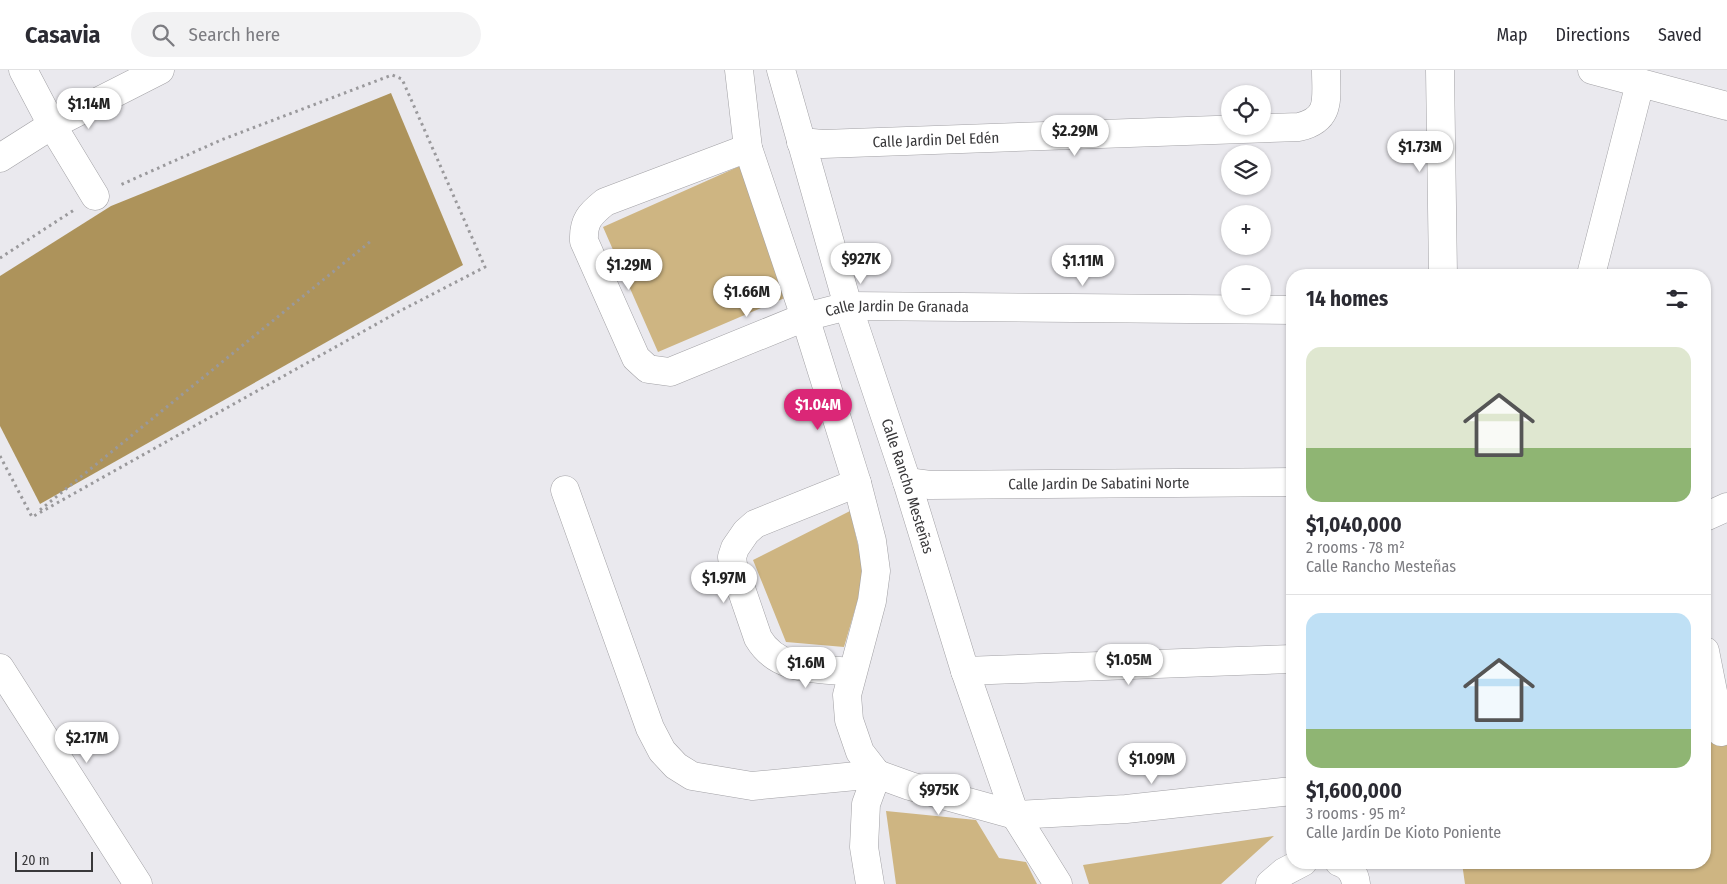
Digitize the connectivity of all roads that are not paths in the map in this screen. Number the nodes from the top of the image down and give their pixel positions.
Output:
1 (23, 70) edge
2 (739, 70) edge
3 (781, 70) edge
4 (1326, 70) edge
5 (1440, 70) edge
6 (1592, 70) edge
7 (155, 71) edge
8 (1640, 83) junction
9 (1727, 106) edge
10 (52, 125) junction
11 (801, 142) junction
12 (748, 148) junction
13 (0, 158) edge
14 (95, 196) road end
15 (1443, 269) edge
16 (1593, 269) edge
17 (848, 306) junction
18 (1286, 310) edge
19 (804, 317) junction
20 (907, 482) junction
21 (1286, 482) edge
22 (857, 483) junction
23 (565, 490) dead end
24 (1727, 507) edge
25 (1711, 514) edge
26 (1286, 659) edge
27 (0, 668) edge
28 (965, 671) junction
29 (852, 672) junction
30 (1711, 689) edge
31 (1718, 733) edge
32 (877, 774) junction
33 (1286, 792) edge
34 (1015, 815) junction
35 (1290, 869) edge
36 (138, 884) edge
37 (870, 884) edge
38 (1058, 884) edge
39 (1270, 884) edge

1 - 10 street
2 - 12 street
3 - 11 street, Calle Rancho Mesteñas
4 - 11 street, Calle Jardin Del Edén
5 - 15 street
6 - 8 street
7 - 10 street
8 - 9 street
8 - 16 street
10 - 13 street
10 - 14 street
11 - 17 street, Calle Rancho Mesteñas
12 - 19 street
12 - 19 street, Calle Jardin De Granada
17 - 18 street, Calle Jardin De Granada
17 - 19 street, Calle Jardin De Granada
17 - 20 street, Calle Rancho Mesteñas
19 - 22 street
20 - 21 street, Calle Jardin De Sabatini Norte
20 - 28 street, Calle Rancho Mesteñas
22 - 29 street
22 - 29 street
23 - 32 street
24 - 25 street
26 - 28 street
27 - 36 street
28 - 34 street, Calle Rancho Mesteñas
29 - 32 street
30 - 31 street
32 - 34 street
32 - 37 street
33 - 34 street
34 - 38 street, Calle Rancho Mesteñas
35 - 39 street

